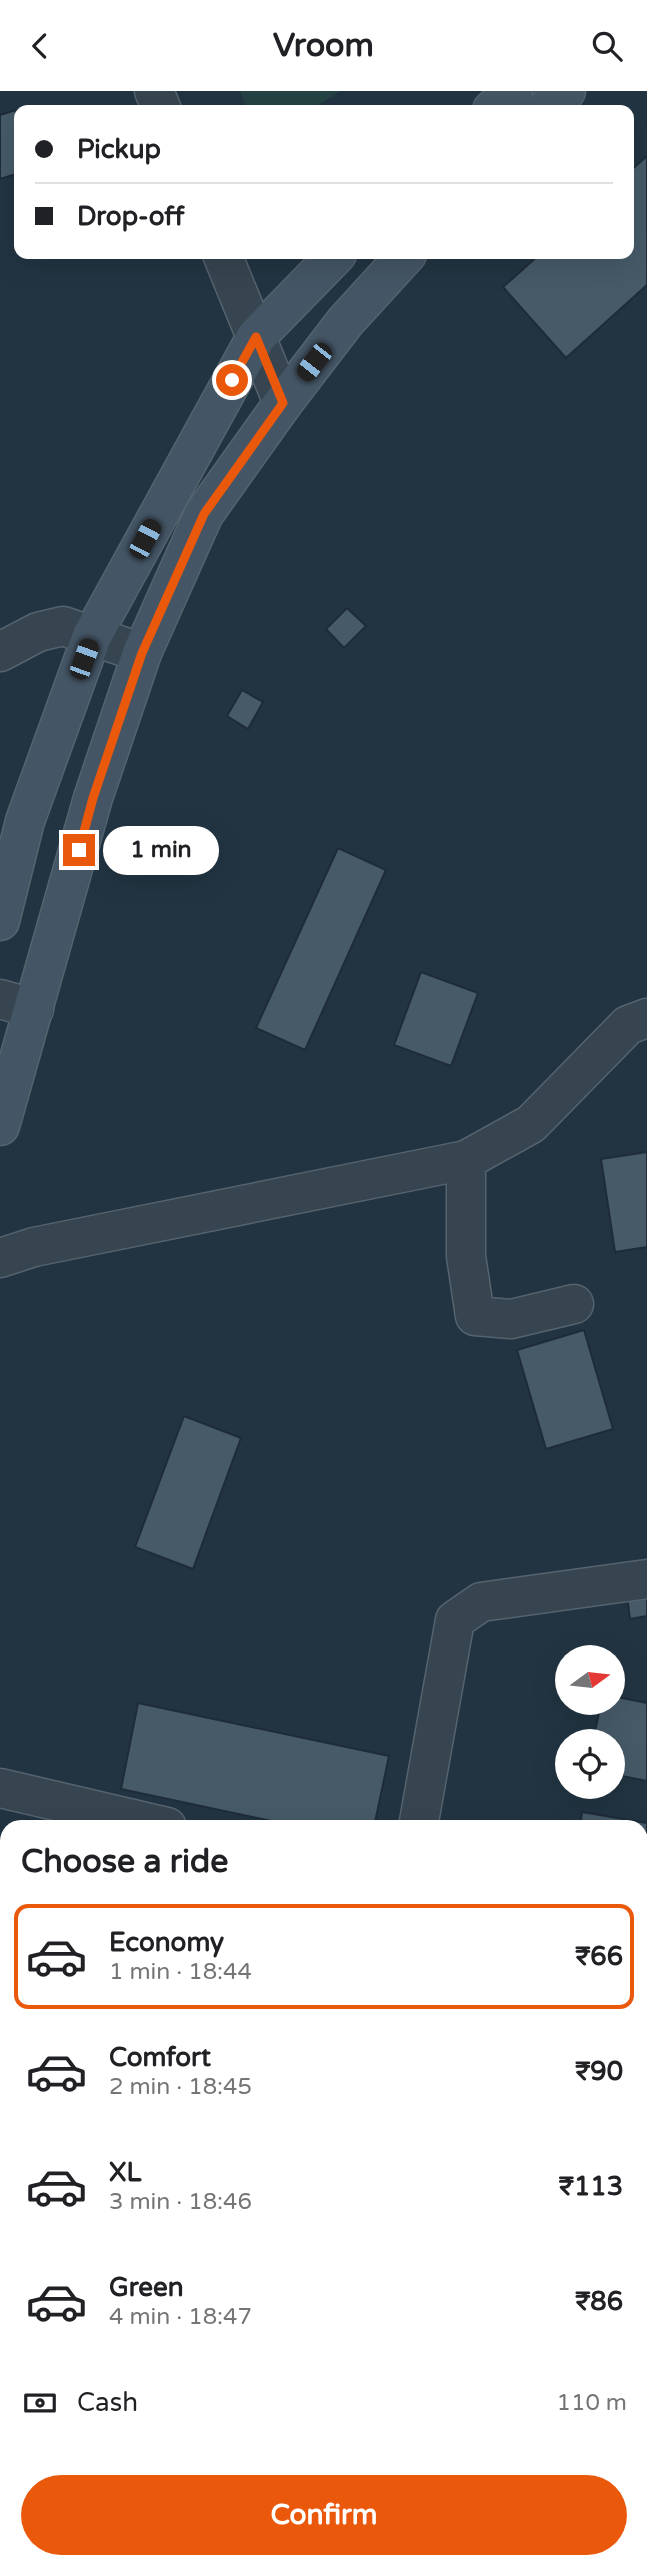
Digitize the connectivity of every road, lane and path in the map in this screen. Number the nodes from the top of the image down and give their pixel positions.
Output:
1 (513, 91) edge
2 (566, 91) edge
3 (498, 105) edge
4 (551, 105) edge
5 (224, 259) edge
6 (332, 259) edge
7 (402, 259) edge
8 (256, 337) junction
9 (283, 403) junction
10 (92, 636) junction
11 (0, 652) edge
12 (142, 653) junction
13 (0, 921) edge
14 (17, 1004) edge
15 (647, 1018) edge
16 (0, 1126) edge
17 (466, 1160) junction
18 (0, 1258) edge
19 (574, 1304) dead end
20 (647, 1579) edge
21 (0, 1788) edge
22 (137, 1820) edge
23 (419, 1820) edge

1 - 3 main road
2 - 4 main road
5 - 8 street
6 - 8 main road
7 - 9 main road
8 - 9 street
8 - 10 main road
9 - 12 main road
10 - 11 street
10 - 12 street
10 - 13 main road
12 - 14 main road
14 - 16 main road
15 - 17 street
17 - 18 street
17 - 19 street
20 - 23 street
21 - 22 street

